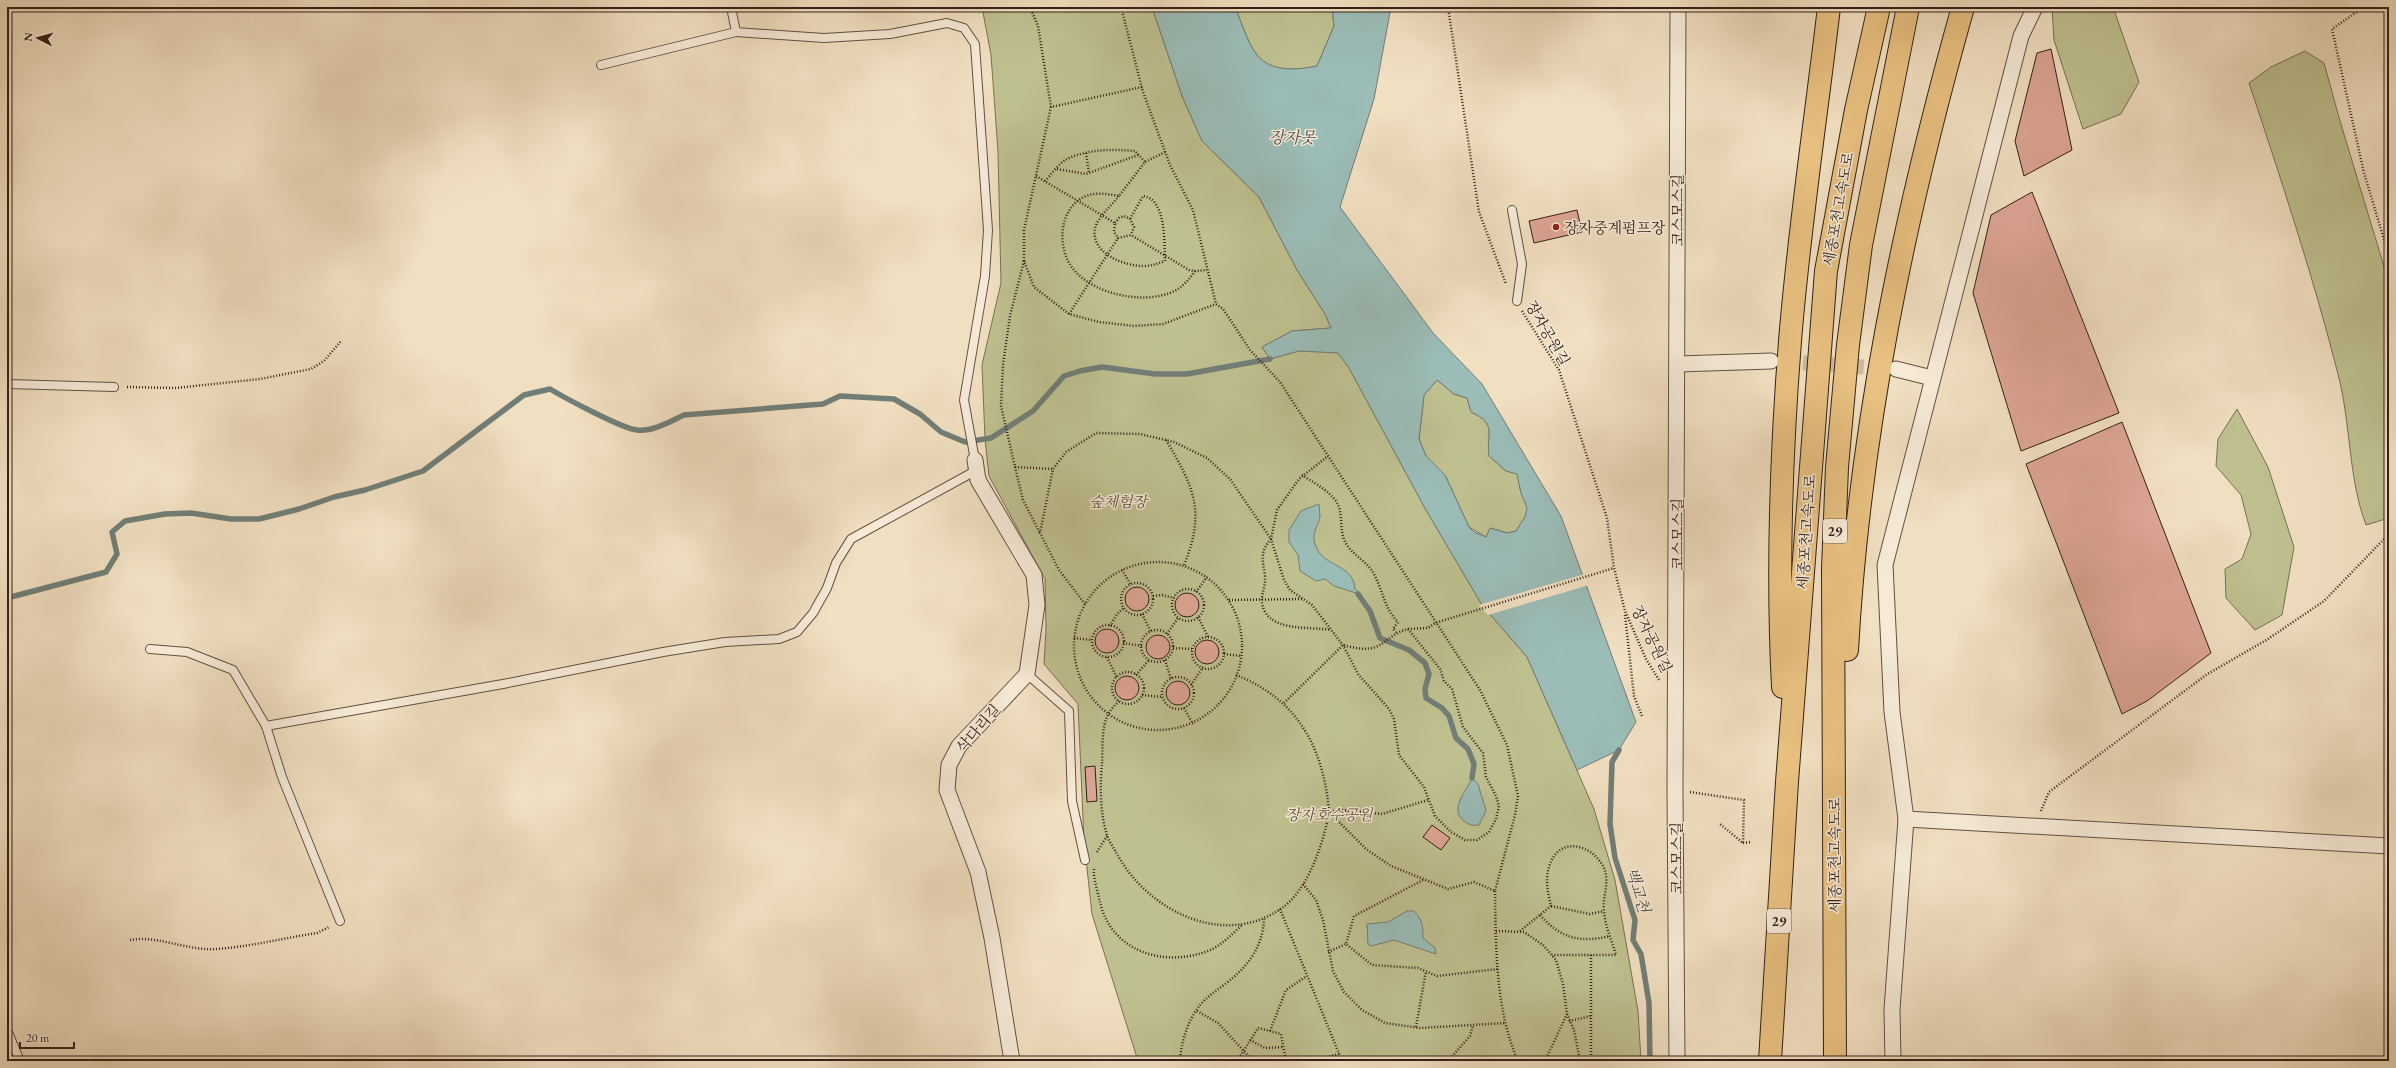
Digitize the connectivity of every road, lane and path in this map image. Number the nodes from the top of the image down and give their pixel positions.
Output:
1 (731, 7) edge
2 (1030, 7) edge
3 (1121, 7) edge
4 (1448, 7) edge
5 (1678, 7) edge
6 (1829, 7) edge
7 (1879, 7) edge
8 (1908, 7) edge
9 (1963, 7) edge
10 (2035, 7) edge
11 (2364, 7) edge
12 (736, 32) junction
13 (601, 65) dead end
14 (1142, 87) junction
15 (1050, 107) junction
16 (1165, 152) junction
17 (1086, 153) junction
18 (1138, 155) junction
19 (1145, 162) junction
20 (1057, 169) junction
21 (1089, 173) junction
22 (1036, 176) junction
23 (1045, 181) junction
24 (1119, 196) junction
25 (1077, 201) junction
26 (1512, 210) dead end
27 (1103, 216) junction
28 (1130, 219) junction
29 (1115, 223) junction
30 (1131, 235) junction
31 (1118, 238) junction
32 (1107, 254) junction
33 (1164, 255) junction
34 (2389, 256) edge
35 (1024, 260) junction
36 (1207, 270) junction
37 (1195, 271) junction
38 (1090, 282) junction
39 (1517, 301) junction
40 (1216, 304) junction
41 (1069, 314) junction
42 (341, 341) dead end
43 (1771, 361) tunnel mouth
44 (1678, 364) junction
45 (1896, 369) tunnel mouth
46 (1932, 378) junction
47 (7, 384) edge
48 (114, 387) joint
49 (1166, 440) junction
50 (1328, 456) junction
51 (976, 465) junction
52 (1015, 467) junction
53 (1053, 469) junction
54 (1302, 475) junction
55 (1040, 533) junction
56 (2389, 534) edge
57 (1271, 539) junction
58 (1184, 566) junction
59 (1614, 568) junction
60 (1122, 570) junction
61 (1207, 577) junction
62 (1131, 585) junction
63 (1196, 592) junction
64 (1153, 596) junction
65 (1174, 598) junction
66 (1262, 599) junction
67 (1304, 599) junction
68 (1229, 600) junction
69 (1085, 604) junction
70 (1124, 608) junction
71 (1624, 611) junction
72 (1142, 614) junction
73 (1198, 617) junction
74 (1178, 618) junction
75 (1435, 623) junction
76 (1110, 626) junction
77 (1408, 629) junction
78 (1331, 630) junction
79 (1151, 632) junction
80 (1396, 632) junction
81 (1168, 634) junction
82 (1208, 637) junction
83 (1074, 638) junction
84 (1092, 640) junction
85 (1123, 643) junction
86 (1343, 645) junction
87 (1142, 646) junction
88 (1173, 648) junction
89 (150, 649) dead end
90 (1193, 649) junction
91 (1224, 654) junction
92 (1242, 656) junction
93 (1107, 657) junction
94 (1149, 660) junction
95 (1165, 660) junction
96 (1203, 667) junction
97 (1027, 674) junction
98 (1136, 675) junction
99 (1236, 675) junction
100 (1117, 678) junction
101 (1171, 679) junction
102 (1191, 685) junction
103 (1142, 695) junction
104 (1163, 697) junction
105 (1119, 701) junction
106 (1284, 703) junction
107 (1184, 708) junction
108 (1675, 708) junction
109 (1108, 715) junction
110 (1642, 716) dead end
111 (1193, 724) junction
112 (266, 726) junction
113 (1787, 782) junction
114 (1833, 788) junction
115 (1686, 792) dead end
116 (1428, 800) junction
117 (1329, 812) junction
118 (1906, 819) junction
119 (1720, 824) dead end
120 (2034, 826) junction
121 (1107, 835) junction
122 (1752, 842) dead end
123 (1743, 843) junction
124 (2389, 846) edge
125 (1096, 854) dead end
126 (1086, 860) dead end
127 (1094, 866) dead end
128 (1423, 880) junction
129 (1303, 883) junction
130 (1495, 891) junction
131 (1550, 906) junction
132 (1280, 909) junction
133 (1604, 911) junction
134 (1540, 915) junction
135 (1264, 918) junction
136 (340, 921) joint
137 (1242, 925) junction
138 (1496, 931) junction
139 (1520, 932) junction
140 (1610, 936) junction
141 (130, 940) dead end
142 (1346, 944) junction
143 (1328, 952) junction
144 (1552, 955) junction
145 (1591, 955) junction
146 (1498, 969) junction
147 (1426, 971) junction
148 (1307, 976) junction
149 (1196, 1011) junction
150 (1567, 1014) junction
151 (1591, 1016) junction
152 (1569, 1021) junction
153 (1506, 1023) junction
154 (1473, 1025) junction
155 (1416, 1027) junction
156 (7, 1030) edge
157 (1270, 1031) junction
158 (1250, 1040) junction
159 (1284, 1047) junction
160 (1243, 1052) junction
161 (1339, 1054) junction
162 (20, 1061) edge
163 (1012, 1061) edge
164 (1180, 1061) edge
165 (1233, 1061) edge
166 (1253, 1061) edge
167 (1286, 1061) edge
168 (1292, 1061) edge
169 (1308, 1061) edge
170 (1312, 1061) edge
171 (1342, 1061) edge
172 (1448, 1061) edge
173 (1518, 1061) edge
174 (1545, 1061) edge
175 (1580, 1061) edge
176 (1591, 1061) edge
177 (1677, 1061) edge
178 (1770, 1061) edge
179 (1835, 1061) edge
180 (1893, 1061) edge

1 - 12 lane
2 - 15 path
3 - 14 path
4 - 39 path, 장자공원길
5 - 44 street, 코스모스길
6 - 113 highway
7 - 113 highway, 세종포천고속도로 / 29
8 - 114 highway, 세종포천고속도로 / 29
9 - 114 highway
10 - 46 street
11 - 34 path
12 - 13 lane
12 - 51 lane
14 - 15 path
14 - 16 path
15 - 22 path
16 - 19 path
16 - 36 path
17 - 18 path
17 - 20 path
17 - 21 path
18 - 19 path
18 - 21 path
19 - 24 path
20 - 21 path
20 - 23 path
22 - 23 path
22 - 35 path
23 - 25 path
24 - 25 path
24 - 27 path
25 - 27 path
25 - 38 path
26 - 39 lane
27 - 29 path
27 - 32 path
28 - 29 path
28 - 30 path
28 - 33 path
29 - 31 path
30 - 31 path
30 - 33 path
31 - 32 path
32 - 33 path
32 - 38 path
33 - 37 path
35 - 41 path
35 - 52 path
36 - 37 path
36 - 40 path
37 - 38 path
38 - 41 path
39 - 59 path, 장자공원길
40 - 41 path
40 - 50 path
42 - 48 path
43 - 44 street
44 - 108 street, 코스모스길
45 - 46 street
46 - 118 street
47 - 48 lane
49 - 53 path
49 - 57 path
49 - 58 path
50 - 54 path
50 - 75 path
51 - 97 street
51 - 112 lane
52 - 53 path
52 - 55 path
53 - 55 path
54 - 57 path
54 - 80 path
55 - 69 path
56 - 120 path
57 - 66 path
57 - 67 path
58 - 60 path
58 - 61 path
59 - 71 path, 장자공원길
59 - 75 path
60 - 62 path
60 - 69 path
61 - 63 path
61 - 68 path
62 - 64 path
62 - 70 path
63 - 65 path
63 - 73 path
64 - 65 path
64 - 72 path
65 - 74 path
66 - 67 path
66 - 68 path
66 - 78 path
67 - 78 path
68 - 92 path
69 - 83 path
70 - 72 path
70 - 76 path
71 - 108 path, 장자공원길
71 - 110 path
72 - 79 path
73 - 74 path
73 - 82 path
74 - 81 path
75 - 77 path
75 - 130 path
76 - 84 path
76 - 85 path
77 - 80 path
77 - 116 path
78 - 86 path
79 - 81 path
79 - 87 path
80 - 86 path
81 - 88 path
82 - 90 path
82 - 91 path
83 - 84 path
83 - 109 path
84 - 93 path
85 - 87 path
85 - 93 path
86 - 106 path
86 - 116 path
87 - 94 path
88 - 90 path
88 - 95 path
89 - 112 lane
90 - 96 path
91 - 92 path
91 - 96 path
92 - 99 path
93 - 100 path
94 - 95 path
94 - 98 path
95 - 101 path
96 - 102 path
97 - 126 lane
97 - 163 street, 삭다리길
98 - 100 path
98 - 103 path
99 - 106 path
99 - 111 path
100 - 105 path
101 - 102 path
101 - 104 path
102 - 107 path
103 - 104 path
103 - 105 path
104 - 107 path
105 - 109 path
106 - 117 path
107 - 111 path
108 - 177 street, 코스모스길
109 - 111 path
109 - 121 path
112 - 136 lane
113 - 178 highway, 세종포천고속도로 / 29
114 - 179 highway, 세종포천고속도로 / 29
115 - 123 path
116 - 117 path
117 - 128 path
117 - 129 path
118 - 120 street
118 - 180 street
119 - 123 path
120 - 124 street
121 - 125 path
121 - 137 path
122 - 123 path
127 - 137 path
128 - 130 path
128 - 142 path
129 - 132 path
129 - 143 path
130 - 138 path
131 - 133 path
131 - 133 path
131 - 134 path
132 - 135 path
132 - 148 path
133 - 140 path
134 - 139 path
134 - 140 path
135 - 137 path
135 - 149 path
136 - 141 path
138 - 139 path
138 - 146 path
139 - 144 path
140 - 145 path
142 - 143 path
142 - 147 path
143 - 155 path
144 - 145 path
144 - 150 path
145 - 151 path
146 - 147 path
146 - 153 path
147 - 155 path
148 - 157 path
148 - 161 path
149 - 160 path
149 - 164 path
150 - 152 path
150 - 174 path
151 - 152 path
151 - 176 path
152 - 175 path
153 - 154 path
153 - 173 path
154 - 155 path
154 - 172 path
156 - 162 lane
157 - 158 path
157 - 159 path
158 - 159 path
158 - 160 path
159 - 167 path
160 - 165 path
160 - 166 path
161 - 170 path
161 - 171 path
168 - 169 path

